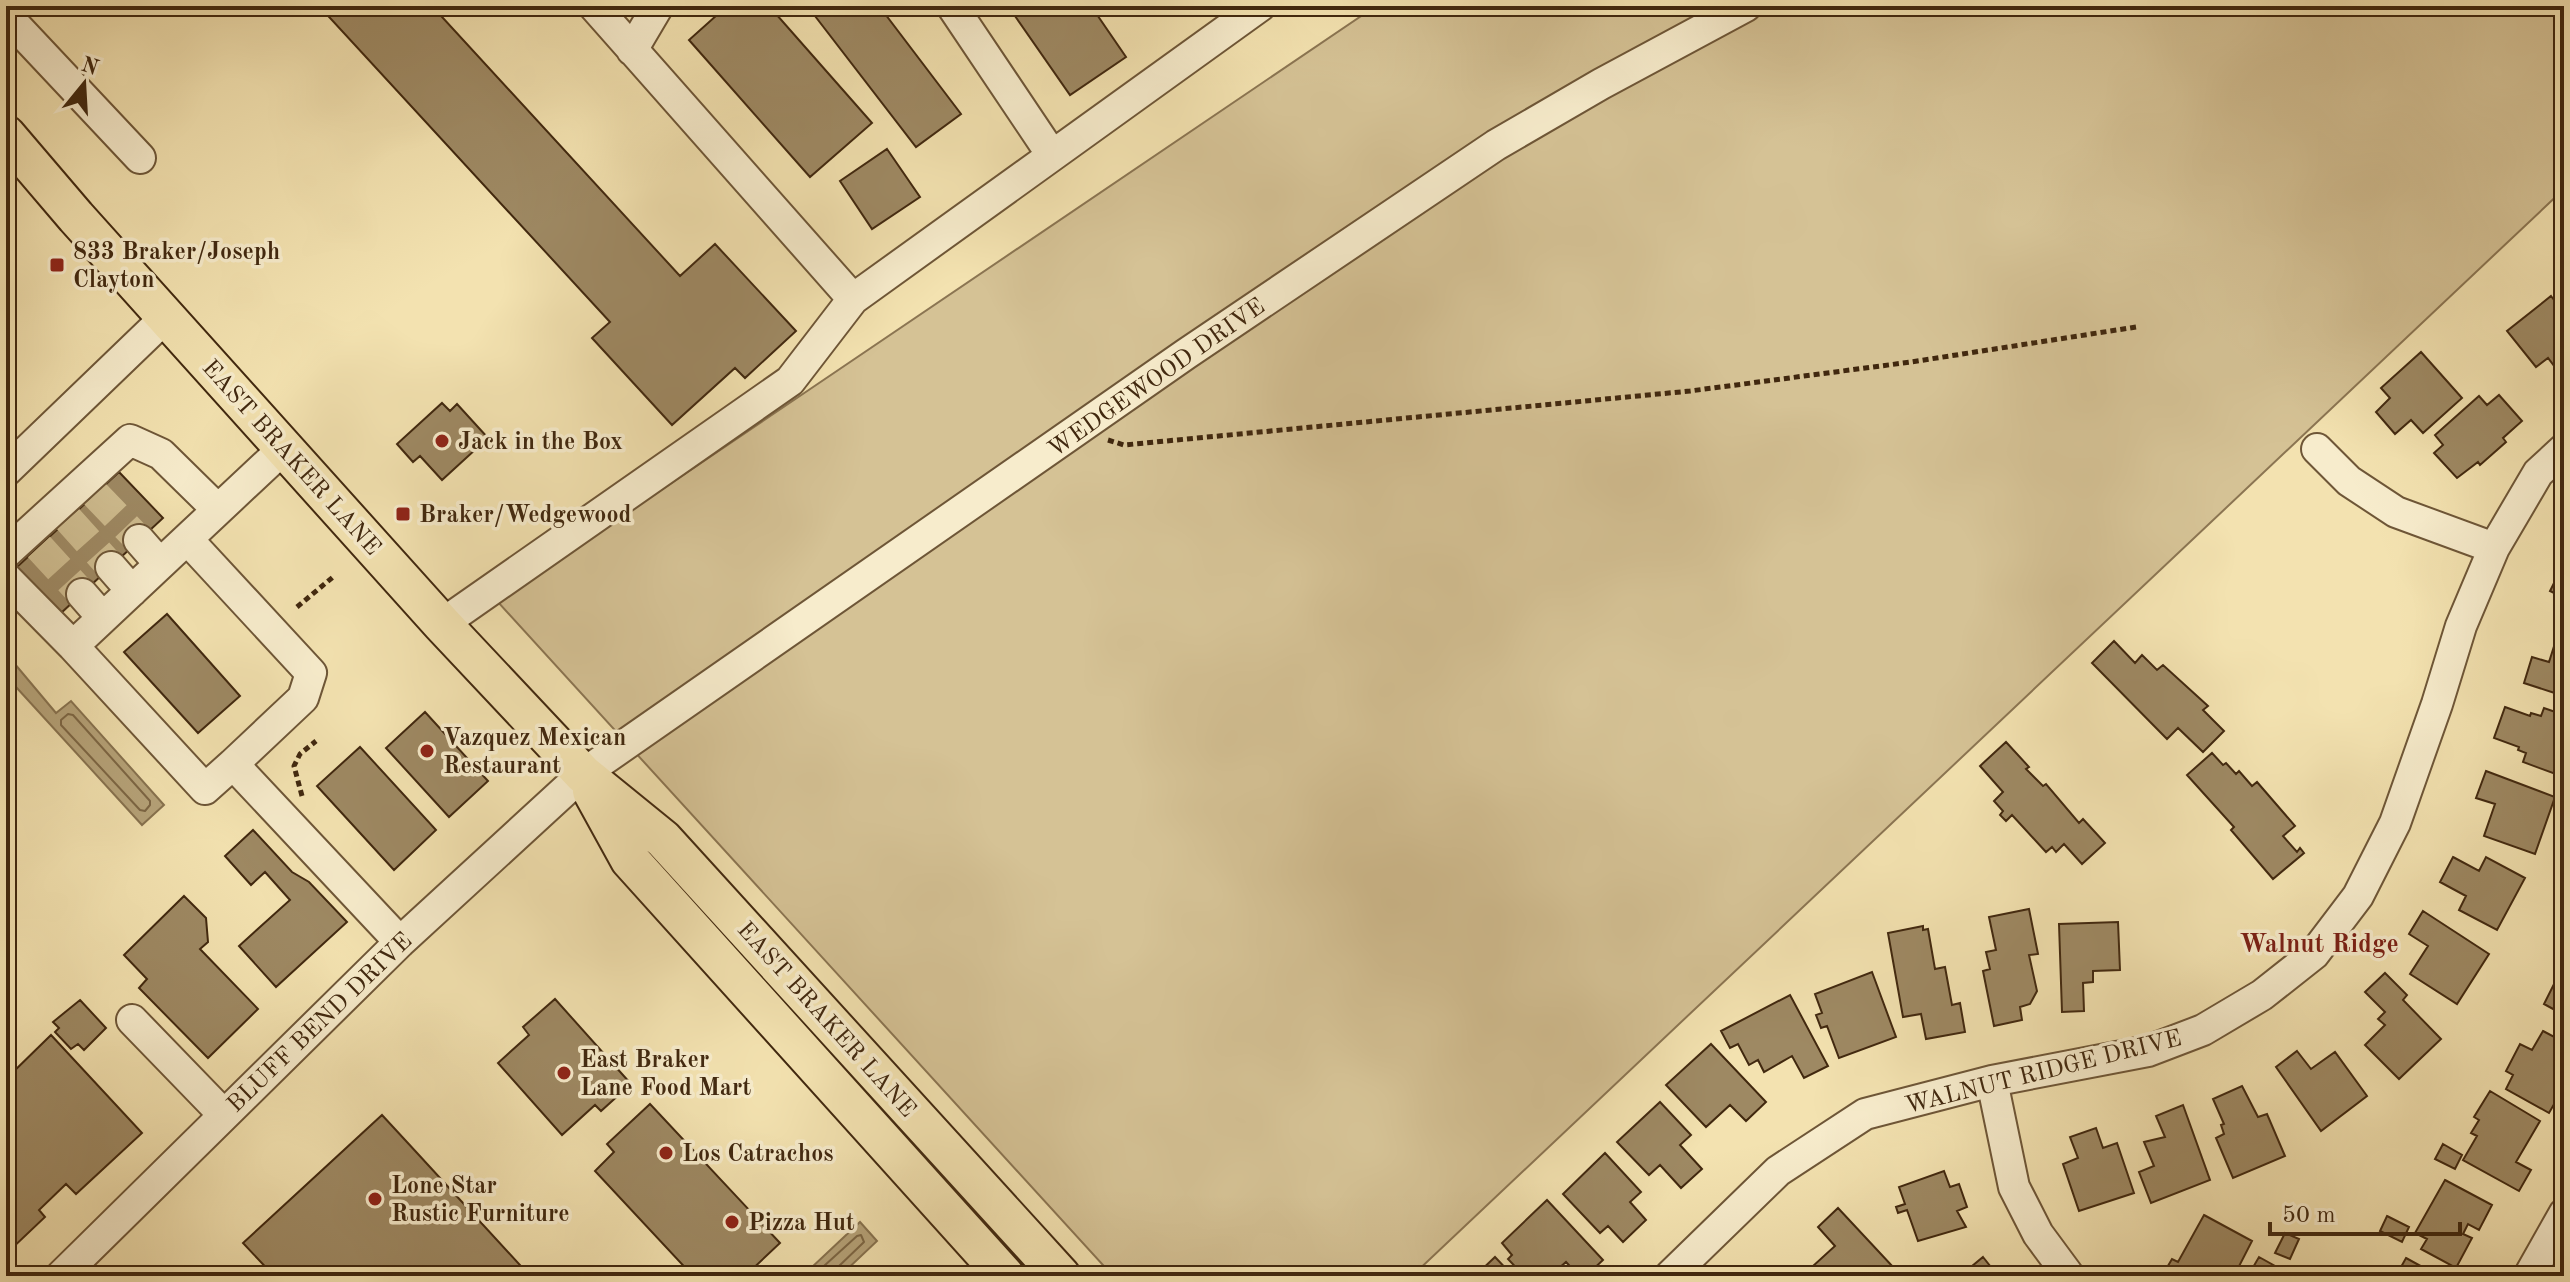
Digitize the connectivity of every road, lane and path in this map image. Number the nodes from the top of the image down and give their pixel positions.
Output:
1 (594, 6) edge
2 (658, 6) edge
3 (952, 6) edge
4 (1746, 6) edge
5 (1241, 11) edge
6 (14, 25) edge
7 (632, 50) junction
8 (6, 135) edge
9 (1052, 155) junction
10 (140, 158) dead end
11 (853, 299) junction
12 (166, 317) junction
13 (2136, 327) dead end
14 (1081, 430) junction
15 (283, 449) junction
16 (2317, 449) dead end
17 (2564, 449) edge
18 (6, 471) edge
19 (218, 510) junction
20 (187, 539) junction
21 (139, 540) tunnel mouth
22 (24, 544) edge
23 (2494, 548) junction
24 (160, 564) junction
25 (111, 567) tunnel mouth
26 (333, 577) dead end
27 (6, 578) edge
28 (132, 591) junction
29 (82, 594) tunnel mouth
30 (297, 607) dead end
31 (103, 618) junction
32 (442, 624) junction
33 (73, 646) junction
34 (287, 747) dead end
35 (298, 758) dead end
36 (233, 764) junction
37 (583, 774) junction
38 (400, 942) junction
39 (132, 1020) dead end
40 (1992, 1081) junction
41 (224, 1115) junction
42 (2564, 1214) edge
43 (61, 1276) edge
44 (1005, 1276) edge
45 (1061, 1276) edge
46 (1670, 1276) edge
47 (2069, 1276) edge
48 (2529, 1276) edge

1 - 7 street
2 - 7 street
3 - 9 street
4 - 14 street, WEDGEWOOD DRIVE
5 - 9 street
6 - 10 street
7 - 11 street
8 - 12 main road, EAST BRAKER LANE
9 - 11 street
11 - 32 street
12 - 15 main road, EAST BRAKER LANE
12 - 18 street
13 - 14 path
14 - 37 street, WEDGEWOOD DRIVE
15 - 19 street
15 - 32 main road, EAST BRAKER LANE
16 - 23 street
17 - 23 street, WALNUT RIDGE DRIVE
19 - 20 street
19 - 22 street
20 - 24 street
20 - 36 street
21 - 24 street
23 - 40 street, WALNUT RIDGE DRIVE
24 - 28 street
25 - 28 street
26 - 30 path
27 - 33 street
28 - 31 street
29 - 31 street
31 - 33 street
32 - 37 main road, EAST BRAKER LANE
33 - 36 street
34 - 35 path
36 - 38 street
37 - 38 street, BLUFF BEND DRIVE
37 - 44 main road, EAST BRAKER LANE
37 - 45 main road, EAST BRAKER LANE
38 - 41 street, BLUFF BEND DRIVE
39 - 41 street
40 - 46 street, WALNUT RIDGE DRIVE
40 - 47 street
41 - 43 street, BLUFF BEND DRIVE
42 - 48 street

